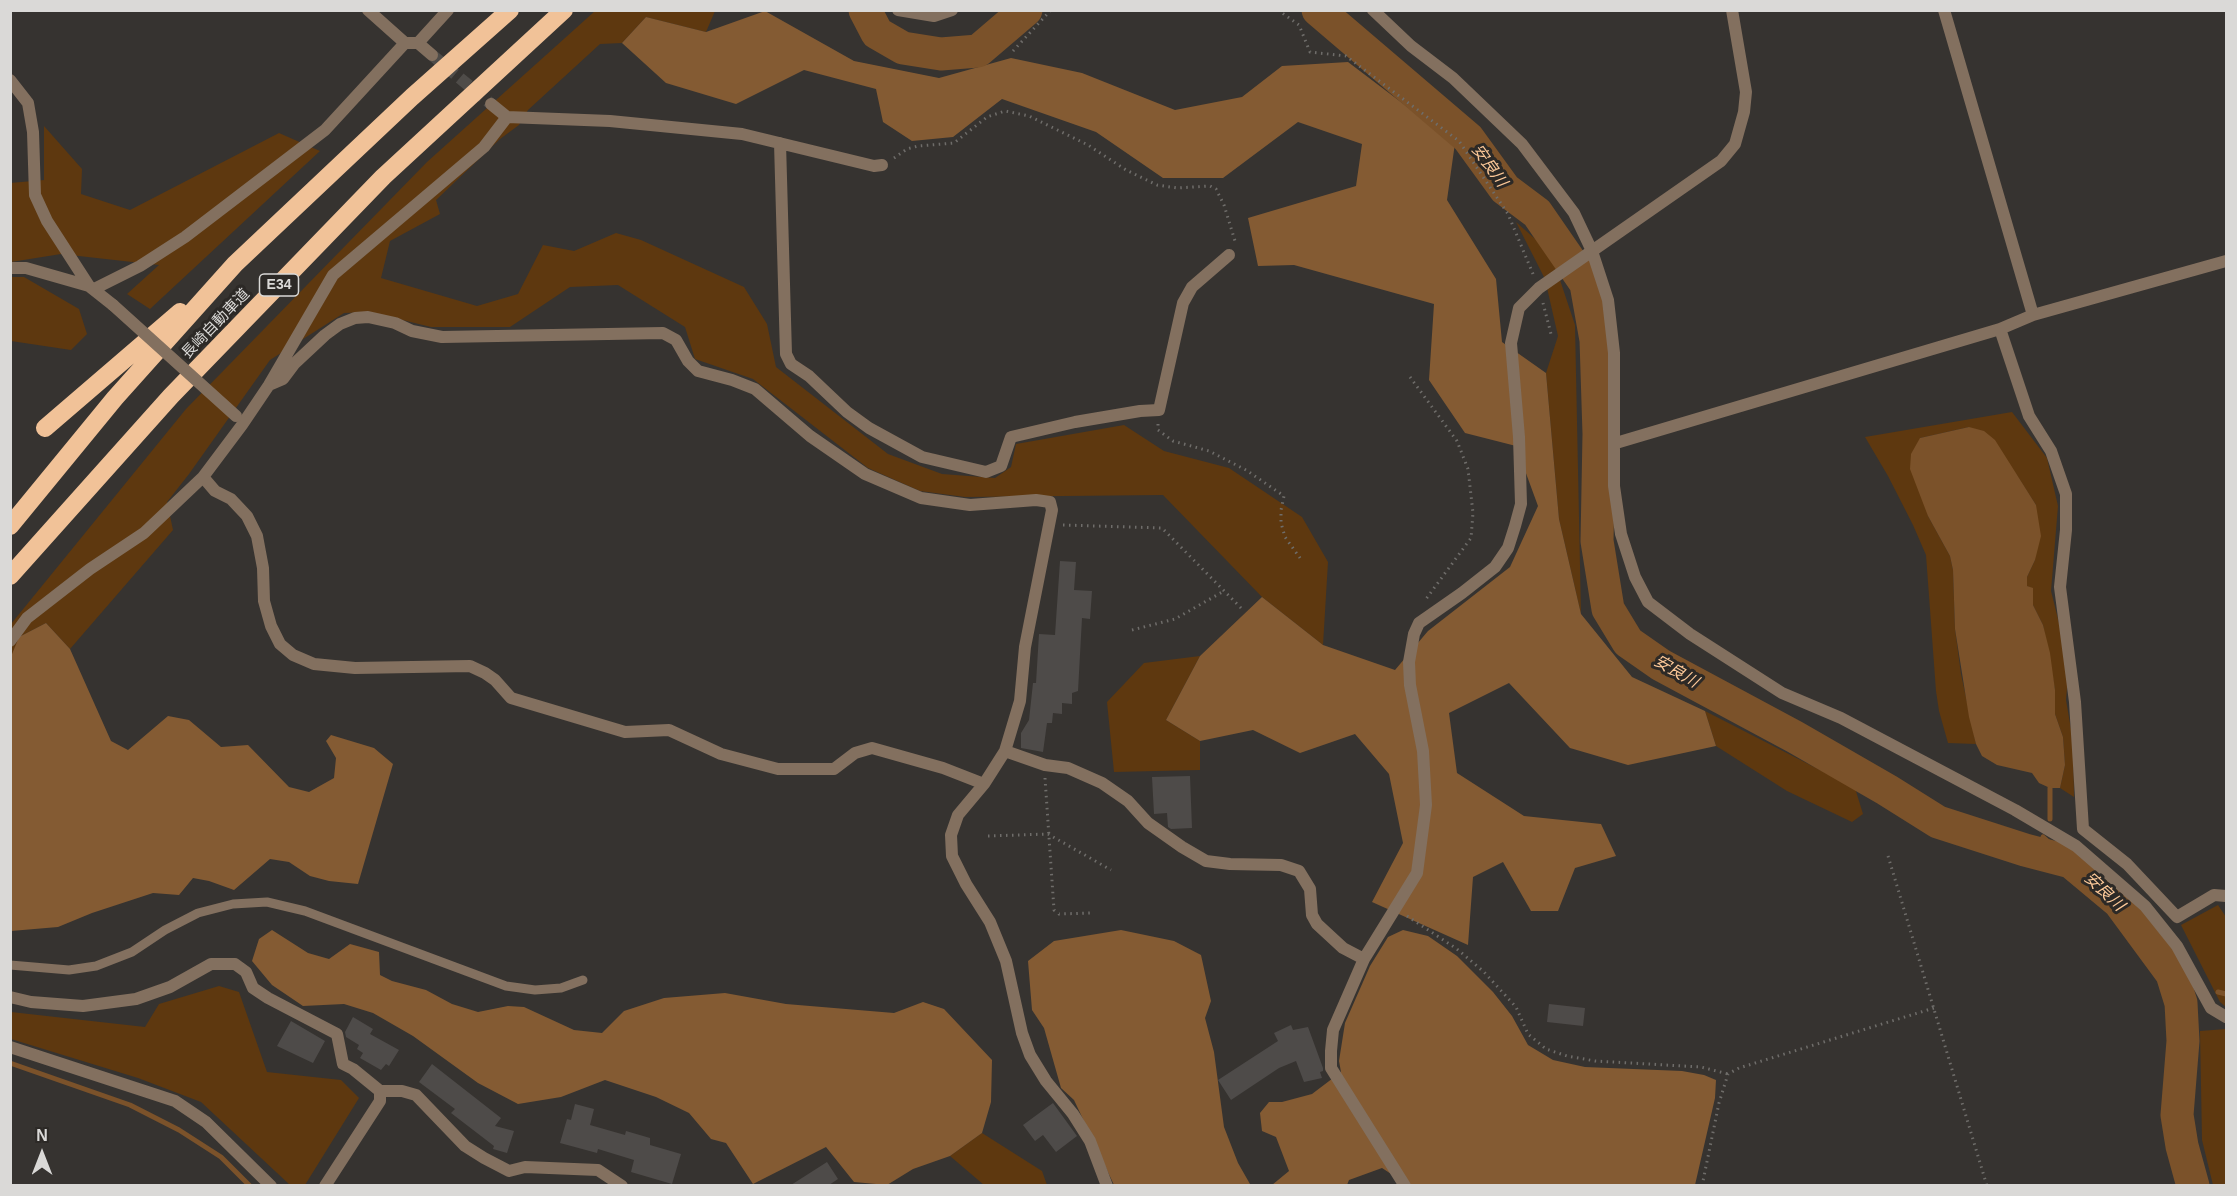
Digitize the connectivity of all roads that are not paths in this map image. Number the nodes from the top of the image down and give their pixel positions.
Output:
1 (368, 10) edge
2 (448, 10) edge
3 (510, 10) edge
4 (564, 10) edge
5 (898, 10) edge
6 (952, 10) edge
7 (1373, 10) edge
8 (1732, 10) edge
9 (1944, 10) edge
10 (405, 44) junction
11 (418, 44) junction
12 (432, 55) tunnel mouth
13 (10, 80) edge
14 (491, 104) tunnel mouth
15 (507, 117) junction
16 (780, 144) junction
17 (882, 165) road end
18 (1592, 251) junction
19 (1229, 255) road end
20 (2226, 261) edge
21 (235, 264) junction
22 (10, 268) edge
23 (91, 287) junction
24 (2033, 315) junction
25 (2000, 329) junction
26 (269, 385) junction
27 (239, 421) junction
28 (45, 428) dead end
29 (1616, 443) junction
30 (203, 477) junction
31 (76, 502) junction
32 (10, 526) edge
33 (10, 576) edge
34 (10, 592) edge
35 (10, 641) edge
36 (1005, 751) junction
37 (984, 784) junction
38 (2226, 896) edge
39 (1364, 959) junction
40 (10, 965) edge
41 (582, 980) dead end
42 (10, 997) edge
43 (2226, 1017) edge
44 (10, 1047) edge
45 (380, 1091) junction
46 (271, 1185) edge
47 (325, 1185) edge
48 (622, 1185) edge
49 (1107, 1185) edge
50 (1405, 1185) edge

1 - 10 street
2 - 11 street
3 - 21 highway, 長崎自動車道
4 - 31 highway, 長崎自動車道 / E34
5 - 6 street
7 - 18 street
8 - 18 street
9 - 24 street
10 - 11 street
10 - 23 street
11 - 12 street
13 - 23 street
14 - 15 street
15 - 16 street
15 - 26 street
16 - 17 street
16 - 19 street
18 - 29 street
18 - 39 street
20 - 24 street
21 - 28 highway
21 - 32 highway, 長崎自動車道
22 - 23 street
23 - 27 street, bridge
24 - 25 street
25 - 29 street
25 - 38 street
26 - 27 street
26 - 36 street
27 - 30 street
29 - 43 street
30 - 35 street
30 - 37 street
31 - 33 highway, 長崎自動車道 / E34
31 - 34 highway
36 - 37 street
36 - 39 street
37 - 49 street
39 - 50 street
40 - 41 lane
42 - 45 street
44 - 46 street
45 - 47 street
45 - 48 street

